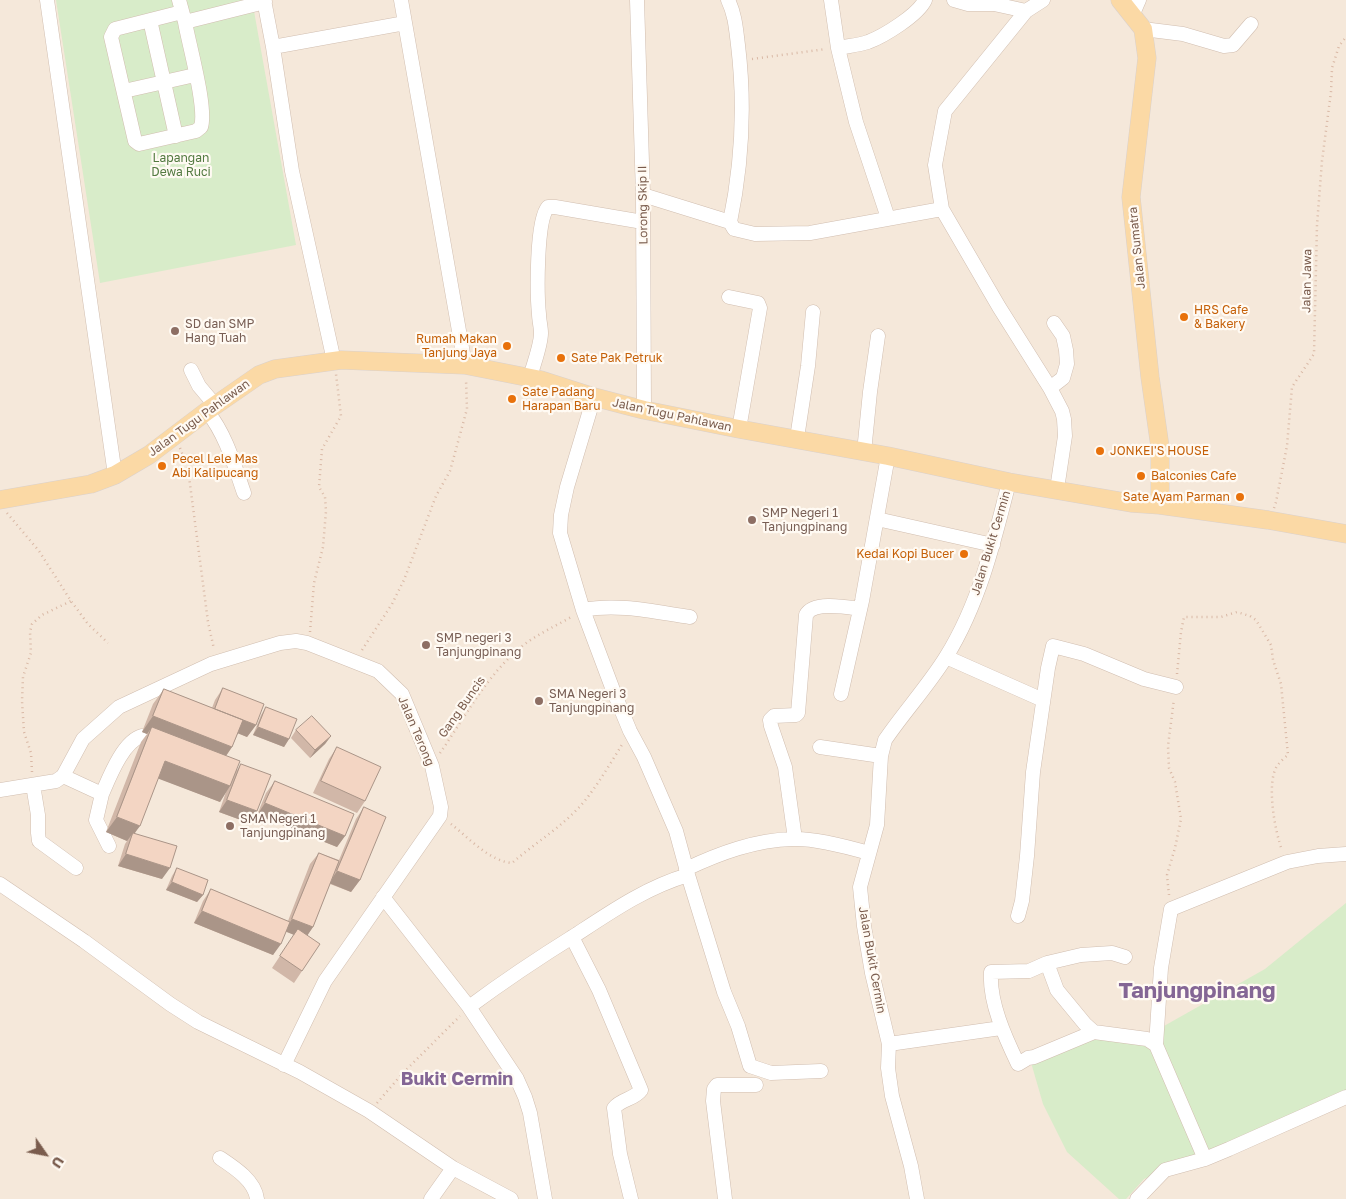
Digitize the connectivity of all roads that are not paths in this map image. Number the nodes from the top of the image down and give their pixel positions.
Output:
1 (47, 0) edge
2 (401, 0) edge
3 (636, 0) edge
4 (728, 0) edge
5 (831, 0) edge
6 (924, 0) edge
7 (954, 0) edge
8 (1043, 0) edge
9 (1120, 0) edge
10 (264, 1) edge
11 (182, 11) edge
12 (1026, 11) junction
13 (1138, 15) edge
14 (150, 20) junction
15 (406, 23) junction
16 (1251, 24) dead end
17 (273, 47) junction
18 (838, 48) junction
19 (195, 75) junction
20 (164, 82) junction
21 (124, 92) junction
22 (176, 136) junction
23 (644, 195) junction
24 (942, 209) junction
25 (888, 218) junction
26 (644, 222) junction
27 (730, 222) junction
28 (728, 297) dead end
29 (813, 312) dead end
30 (1054, 323) dead end
31 (878, 336) dead end
32 (334, 360) junction
33 (465, 365) junction
34 (192, 370) dead end
35 (530, 378) junction
36 (1050, 388) junction
37 (594, 397) junction
38 (211, 408) junction
39 (644, 410) junction
40 (739, 429) junction
41 (797, 438) junction
42 (864, 452) junction
43 (888, 456) junction
44 (115, 475) junction
45 (1009, 482) junction
46 (1057, 490) junction
47 (244, 493) dead end
48 (1160, 505) junction
49 (3, 506) edge
50 (877, 519) junction
51 (1346, 534) edge
52 (993, 545) junction
53 (860, 609) junction
54 (583, 610) junction
55 (690, 617) dead end
56 (946, 657) junction
57 (1176, 687) road end
58 (841, 694) dead end
59 (1043, 700) junction
60 (820, 747) dead end
61 (177, 751) edge
62 (881, 756) junction
63 (63, 776) junction
64 (33, 785) junction
65 (0, 790) edge
66 (102, 794) junction
67 (795, 839) junction
68 (109, 846) dead end
69 (869, 853) junction
70 (1346, 854) edge
71 (76, 868) dead end
72 (687, 872) junction
73 (0, 884) edge
74 (383, 897) junction
75 (1018, 916) dead end
76 (572, 937) junction
77 (1125, 957) dead end
78 (1047, 963) junction
79 (469, 1007) junction
80 (1001, 1028) junction
81 (1094, 1032) junction
82 (888, 1044) junction
83 (1156, 1044) junction
84 (284, 1066) junction
85 (821, 1071) dead end
86 (756, 1085) dead end
87 (1346, 1097) edge
88 (220, 1158) dead end
89 (1205, 1159) junction
90 (453, 1168) junction
91 (257, 1199) edge
92 (432, 1199) edge
93 (511, 1199) edge
94 (545, 1199) edge
95 (630, 1199) edge
96 (725, 1199) edge
97 (916, 1199) edge
98 (1137, 1199) edge

1 - 44 street
2 - 15 street
3 - 23 street, Lorong Skip II
4 - 27 street
5 - 18 street
6 - 18 street
7 - 12 street
8 - 12 street
9 - 13 main road, Jalan Sumatra
10 - 11 street
10 - 17 street
11 - 14 street
11 - 19 street
12 - 24 street
13 - 16 street
13 - 48 main road, Jalan Sumatra
14 - 20 street
14 - 21 street
15 - 17 street
15 - 33 street
17 - 32 street
18 - 25 street
19 - 20 street
19 - 22 street
20 - 21 street
20 - 22 street
21 - 22 street
23 - 26 street, Lorong Skip II
23 - 27 street
24 - 25 street
24 - 36 street
25 - 27 street
26 - 35 street
26 - 39 street, Lorong Skip II
28 - 40 street
29 - 41 street
30 - 36 street
31 - 42 street
32 - 33 main road, Jalan Tugu Pahlawan
32 - 38 main road, Jalan Tugu Pahlawan
33 - 35 main road, Jalan Tugu Pahlawan
34 - 38 street
35 - 37 main road, Jalan Tugu Pahlawan
36 - 46 street
37 - 39 main road, Jalan Tugu Pahlawan
37 - 54 street
38 - 44 main road, Jalan Tugu Pahlawan
38 - 47 street
39 - 40 main road, Jalan Tugu Pahlawan
40 - 41 main road, Jalan Tugu Pahlawan
41 - 42 main road, Jalan Tugu Pahlawan
42 - 43 main road, Jalan Tugu Pahlawan
43 - 45 main road, Jalan Tugu Pahlawan
43 - 50 street
44 - 49 main road, Jalan Tugu Pahlawan
45 - 46 main road, Jalan Tugu Pahlawan
45 - 52 street, Jalan Bukit Cermin
46 - 48 main road, Jalan Tugu Pahlawan
48 - 51 main road, Jalan Tugu Pahlawan
50 - 52 street
50 - 53 street
52 - 56 street, Jalan Bukit Cermin
53 - 58 street
53 - 67 street
54 - 55 street
54 - 72 street
56 - 59 street
56 - 62 street, Jalan Bukit Cermin
57 - 59 street
59 - 75 street
60 - 62 street
61 - 66 street
62 - 69 street, Jalan Bukit Cermin
63 - 64 street
63 - 66 street
63 - 74 street, Jalan Terong
64 - 65 street
64 - 71 street
66 - 68 street
67 - 69 street
67 - 72 street
69 - 82 street, Jalan Bukit Cermin
70 - 83 street
72 - 76 street
72 - 85 street
73 - 84 street
74 - 79 street
74 - 84 street
76 - 79 street
76 - 95 street
77 - 78 street
78 - 80 street
78 - 81 street
79 - 94 street
80 - 81 street
80 - 82 street
81 - 83 street
82 - 97 street, Jalan Bukit Cermin
83 - 89 street
84 - 90 street
86 - 96 street
87 - 89 street
88 - 91 street
89 - 98 street
90 - 92 street
90 - 93 street

